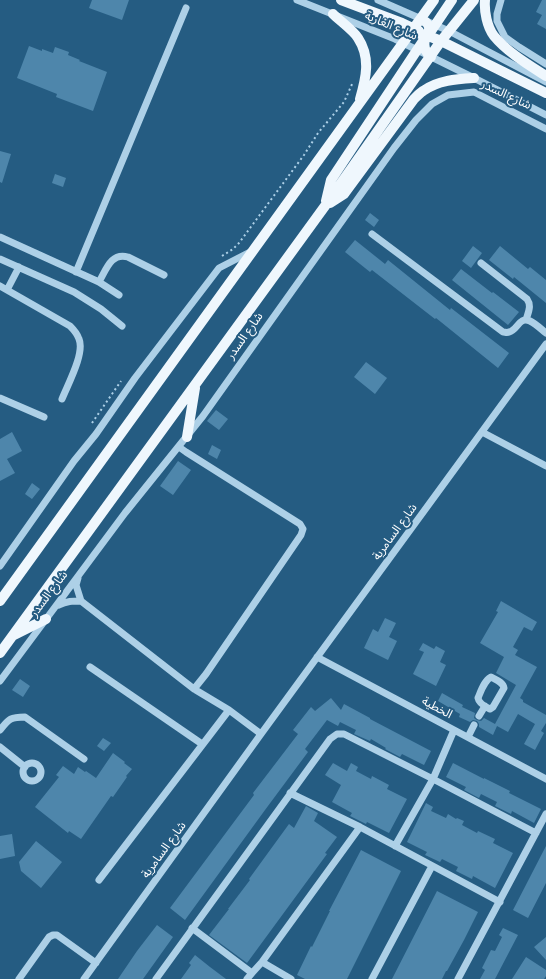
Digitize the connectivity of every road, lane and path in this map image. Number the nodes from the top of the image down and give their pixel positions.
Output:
1 (297, 0) edge
2 (341, 0) edge
3 (378, 0) edge
4 (434, 0) edge
5 (452, 0) edge
6 (474, 0) edge
7 (485, 0) edge
8 (501, 0) edge
9 (186, 8) dead end
10 (333, 14) junction
11 (421, 18) junction
12 (435, 25) junction
13 (414, 28) junction
14 (449, 31) junction
15 (427, 35) junction
16 (441, 41) junction
17 (403, 43) junction
18 (417, 50) junction
19 (431, 57) junction
20 (546, 64) edge
21 (546, 76) edge
22 (354, 78) dead end
23 (474, 78) junction
24 (546, 82) edge
25 (546, 93) edge
26 (359, 104) junction
27 (546, 115) edge
28 (546, 129) edge
29 (325, 206) junction
30 (372, 234) dead end
31 (0, 237) edge
32 (254, 250) junction
33 (220, 257) dead end
34 (0, 259) edge
35 (481, 263) dead end
36 (19, 267) junction
37 (76, 272) junction
38 (164, 275) dead end
39 (99, 282) junction
40 (0, 286) edge
41 (7, 290) junction
42 (119, 295) dead end
43 (526, 320) junction
44 (122, 326) dead end
45 (546, 333) edge
46 (546, 344) edge
47 (196, 384) junction
48 (0, 398) edge
49 (62, 399) dead end
50 (44, 417) dead end
51 (482, 432) junction
52 (186, 437) junction
53 (179, 447) junction
54 (546, 466) edge
55 (0, 566) edge
56 (78, 577) junction
57 (81, 601) junction
58 (0, 602) edge
59 (55, 607) junction
60 (46, 619) junction
61 (12, 636) junction
62 (0, 653) edge
63 (317, 657) junction
64 (90, 667) dead end
65 (0, 681) edge
66 (194, 689) junction
67 (485, 706) dead end
68 (229, 710) junction
69 (479, 716) dead end
70 (474, 725) dead end
71 (0, 730) edge
72 (454, 730) junction
73 (261, 734) junction
74 (468, 737) junction
75 (202, 744) junction
76 (0, 748) edge
77 (84, 759) dead end
78 (25, 767) dead end
79 (433, 779) junction
80 (546, 779) edge
81 (290, 793) junction
82 (546, 814) edge
83 (360, 828) junction
84 (536, 833) junction
85 (395, 846) junction
86 (432, 866) junction
87 (99, 880) dead end
88 (500, 902) junction
89 (192, 928) junction
90 (262, 962) junction
91 (96, 963) junction
92 (252, 973) junction
93 (19, 979) edge
94 (84, 979) edge
95 (156, 979) edge
96 (247, 979) edge
97 (291, 979) edge
98 (372, 979) edge
99 (458, 979) edge

1 - 10 street, شارع الغارية
2 - 13 main road
3 - 11 street, شارع الغارية
4 - 11 main road
5 - 12 main road
6 - 14 main road, شارع السدر
7 - 21 main road
8 - 20 street
9 - 37 street
10 - 17 street, شارع الغارية
10 - 26 main road
11 - 12 street, شارع الغارية
11 - 13 main road
11 - 15 main road
12 - 14 street, شارع الغارية
12 - 15 main road
13 - 15 main road
13 - 17 main road
14 - 15 main road
14 - 16 main road, شارع السدر
14 - 24 street, شارع الغارية
15 - 16 main road
15 - 17 main road
15 - 18 main road
15 - 19 main road
16 - 19 main road, شارع السدر
16 - 25 main road
17 - 18 street, شارع الغارية
17 - 26 main road
18 - 19 street, شارع الغارية
18 - 29 main road
19 - 23 street, شارع الغارية
19 - 29 main road, شارع السدر
22 - 33 path
23 - 27 street, شارع الغارية
23 - 29 main road
26 - 32 main road
28 - 52 street, شارع السدر
29 - 47 main road, شارع السدر
30 - 43 street
31 - 37 street
32 - 55 street
32 - 58 main road
34 - 36 street
35 - 43 street
36 - 41 street
36 - 44 street
37 - 39 street
38 - 39 street
39 - 42 street
40 - 41 street
41 - 49 street
43 - 45 street
46 - 51 street, شارع السامرية
47 - 52 main road
47 - 61 main road, شارع السدر
48 - 50 street
51 - 54 street
51 - 63 street, شارع السامرية
52 - 53 street, شارع السدر
53 - 56 street, شارع السدر
53 - 66 street
56 - 57 street
56 - 59 street, شارع السدر
57 - 59 street
57 - 66 street
59 - 60 street, شارع السدر
60 - 61 main road
60 - 65 street, شارع السدر
61 - 62 main road, شارع السدر
63 - 72 street, الخطية
63 - 73 street, شارع السامرية
64 - 75 street
66 - 68 street
67 - 69 street
68 - 73 street
68 - 75 street
70 - 74 street
71 - 77 street
72 - 74 street, الخطية
72 - 79 street
73 - 91 street, شارع السامرية
74 - 80 street, الخطية
75 - 87 street
76 - 78 street
79 - 81 street
79 - 84 street
79 - 85 street
81 - 83 street
81 - 89 street
82 - 84 street
83 - 85 street
83 - 90 street
84 - 88 street
85 - 86 street
86 - 88 street
86 - 98 street
88 - 99 street
89 - 92 street
89 - 95 street
90 - 92 street
90 - 97 street
91 - 93 street
91 - 94 street, شارع السامرية
92 - 96 street

